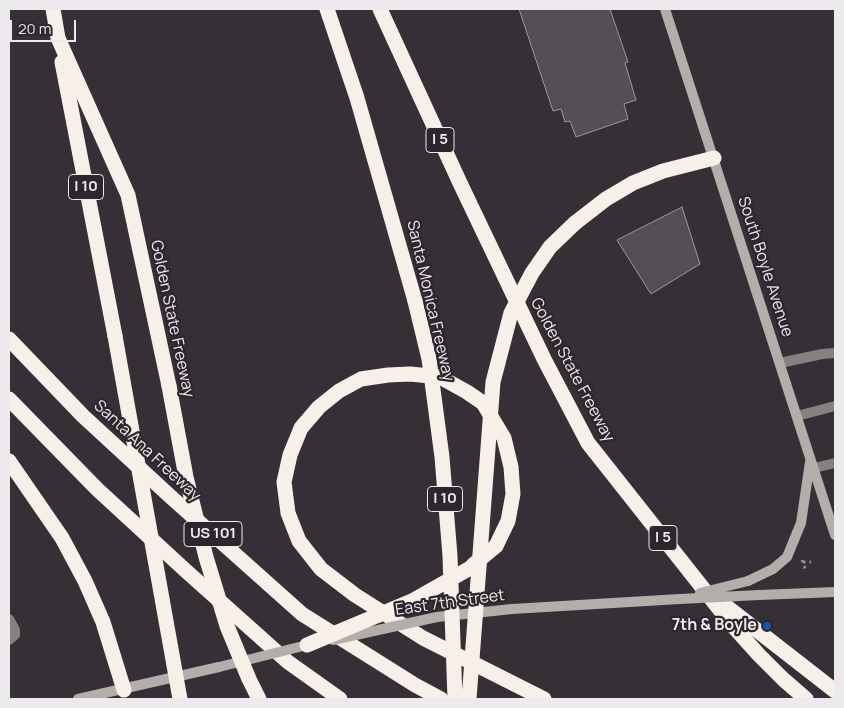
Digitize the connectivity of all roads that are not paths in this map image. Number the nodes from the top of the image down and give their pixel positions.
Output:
1 (53, 9) edge
2 (328, 9) edge
3 (380, 9) edge
4 (665, 9) edge
5 (58, 38) junction
6 (714, 158) junction
7 (9, 339) edge
8 (835, 353) edge
9 (780, 363) junction
10 (9, 399) edge
11 (835, 406) edge
12 (797, 416) junction
13 (9, 462) edge
14 (812, 463) junction
15 (835, 463) edge
16 (835, 535) edge
17 (707, 592) junction
18 (835, 592) edge
19 (680, 599) junction
20 (9, 619) edge
21 (9, 640) edge
22 (307, 645) junction
23 (124, 690) junction
24 (835, 691) edge
25 (78, 699) edge
26 (180, 699) edge
27 (259, 699) edge
28 (340, 699) edge
29 (441, 699) edge
30 (455, 699) edge
31 (469, 699) edge
32 (544, 699) edge
33 (806, 699) edge

1 - 5 highway, Golden State Freeway
2 - 30 highway, Santa Monica Freeway / I 10, bridge
3 - 17 highway, Golden State Freeway / I 5
4 - 6 main road, South Boyle Avenue
5 - 26 highway, I 10, bridge
5 - 27 highway, Golden State Freeway, bridge
6 - 9 main road, South Boyle Avenue
6 - 31 highway, bridge
7 - 29 highway, Santa Ana Freeway / US 101
8 - 9 lane
9 - 12 main road, South Boyle Avenue
10 - 28 highway, US 101
11 - 12 lane
12 - 14 main road, South Boyle Avenue
13 - 23 highway
14 - 15 lane
14 - 16 main road, South Boyle Avenue
14 - 19 main road, bridge
17 - 24 highway
17 - 33 highway, Golden State Freeway / I 5
18 - 19 main road, East 7th Street, bridge
19 - 22 main road, East 7th Street, bridge
20 - 21 lane
22 - 23 main road, East 7th Street, bridge
22 - 32 highway, bridge
23 - 25 main road, East 7th Street

